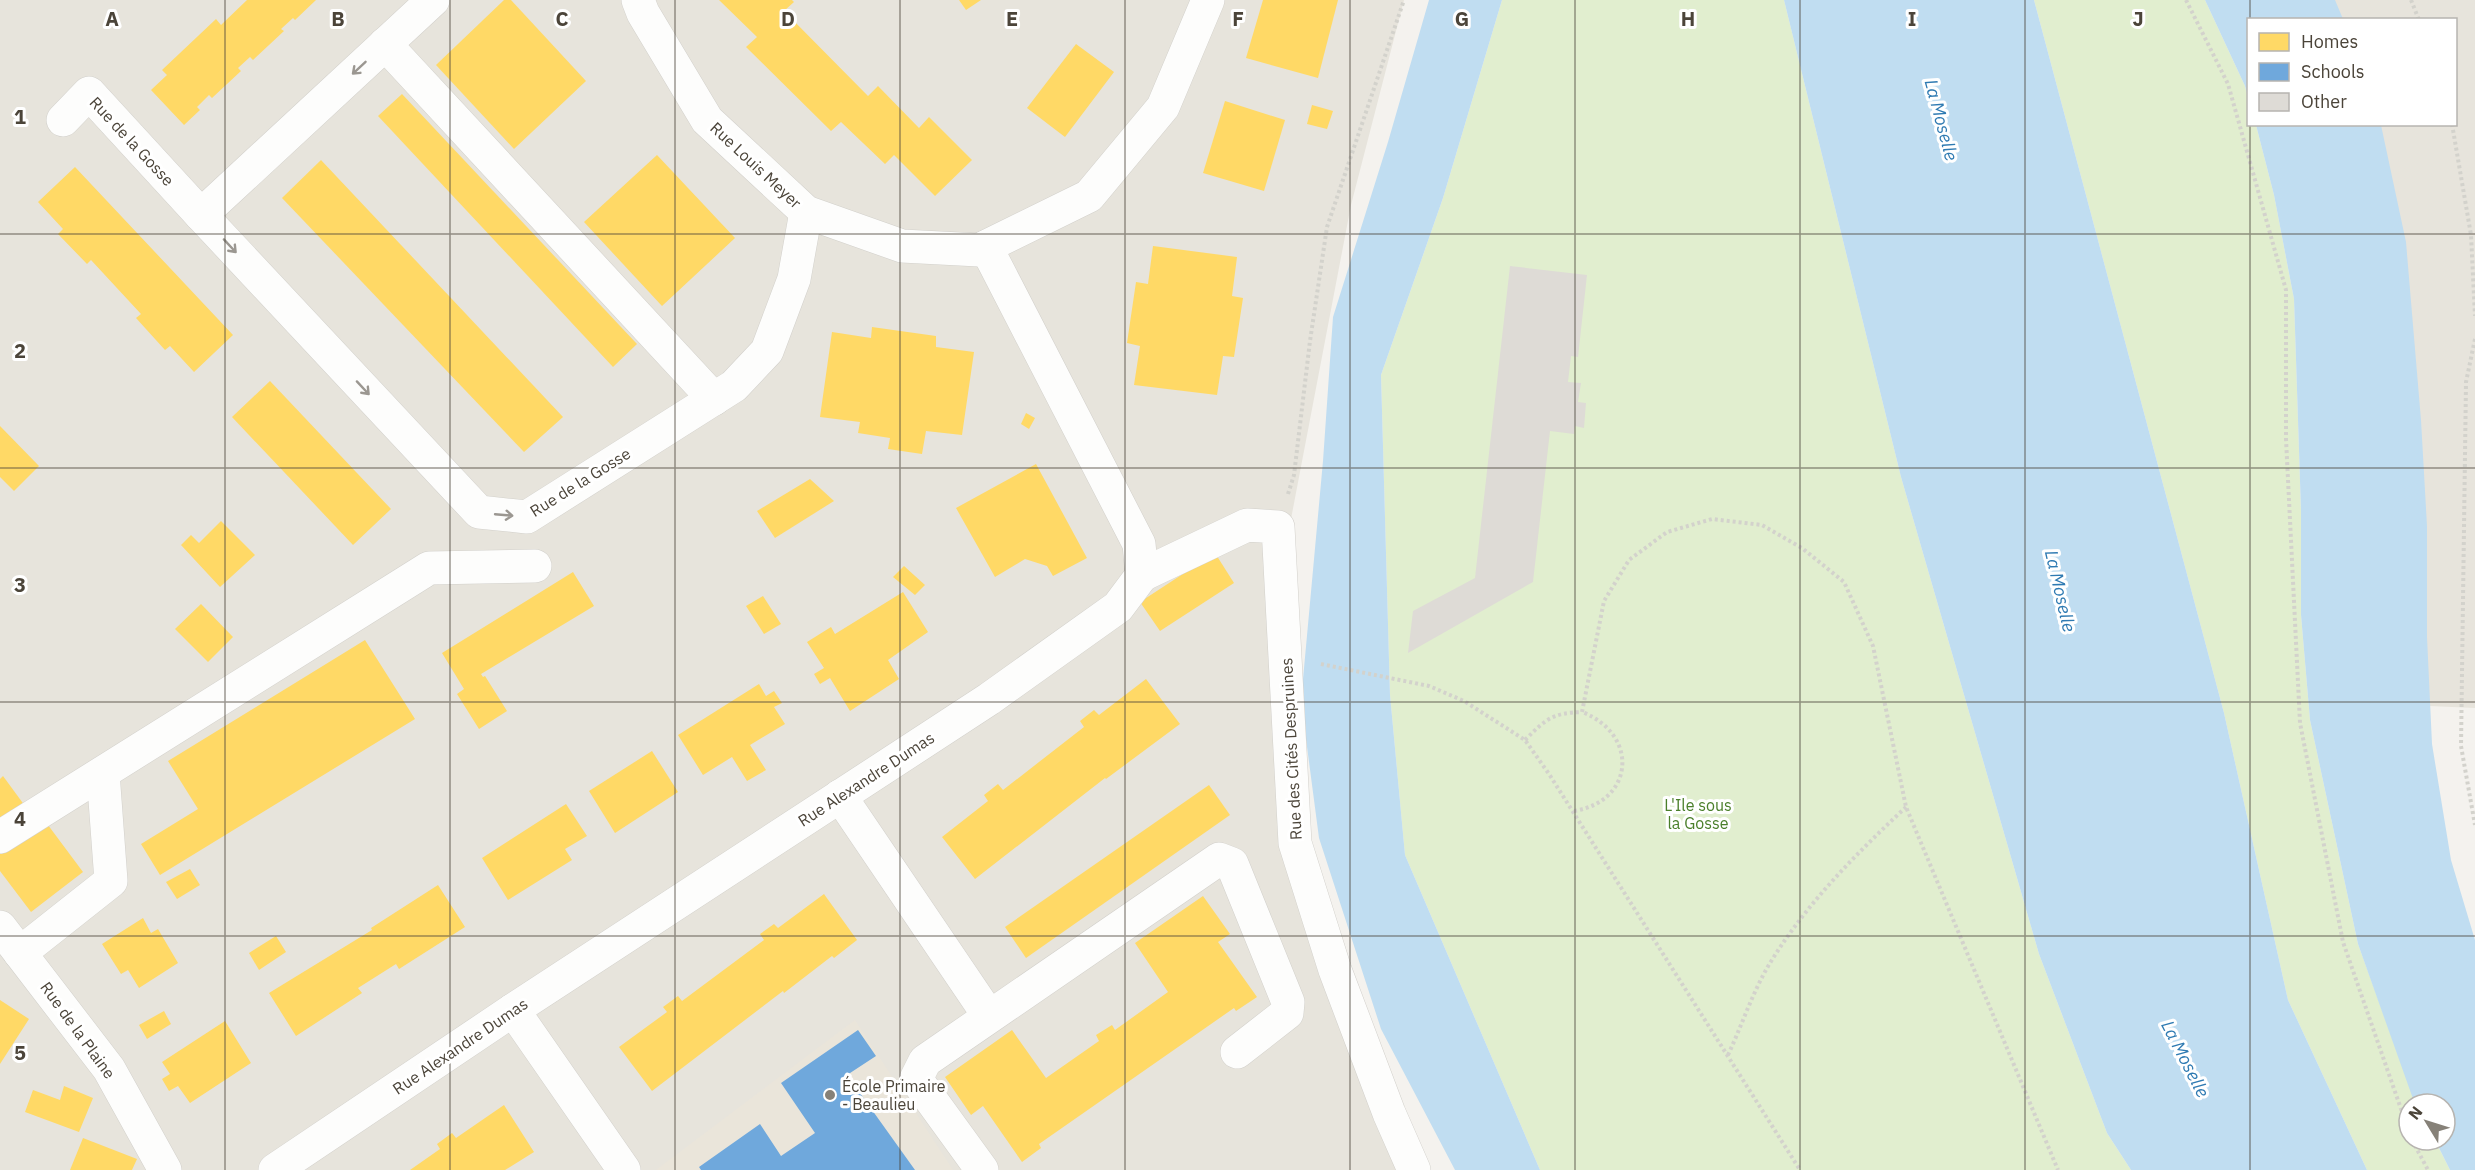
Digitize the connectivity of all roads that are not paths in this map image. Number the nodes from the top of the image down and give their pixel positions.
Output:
1 (433, 0) edge
2 (638, 0) edge
3 (1208, 0) edge
4 (386, 44) junction
5 (63, 120) dead end
6 (806, 213) junction
7 (201, 215) junction
8 (986, 248) junction
9 (714, 399) junction
10 (535, 566) dead end
11 (1142, 575) junction
12 (103, 773) junction
13 (840, 796) junction
14 (0, 837) edge
15 (0, 927) edge
16 (20, 953) junction
17 (513, 1010) junction
18 (989, 1016) junction
19 (1237, 1052) dead end
20 (165, 1170) edge
21 (275, 1170) edge
22 (624, 1170) edge
23 (982, 1170) edge
24 (1414, 1170) edge

1 - 4 street
2 - 6 street, Rue Louis Meyer
3 - 8 street, Rue Louis Meyer
4 -> 7 street
4 - 9 street
5 - 7 street, Rue de la Gosse
6 - 8 street, Rue Louis Meyer
6 - 9 street, Rue de la Gosse
7 -> 9 street, Rue de la Gosse
8 - 11 street
10 - 12 street
11 - 13 street, Rue Alexandre Dumas
11 - 24 street, Rue des Cités Despruines
12 - 14 street
12 - 16 street
13 - 17 street, Rue Alexandre Dumas
13 - 18 street
15 - 16 street, Rue de la Plaine
16 - 20 street, Rue de la Plaine
17 - 21 street, Rue Alexandre Dumas
17 - 22 street
18 - 19 street
18 - 23 street

